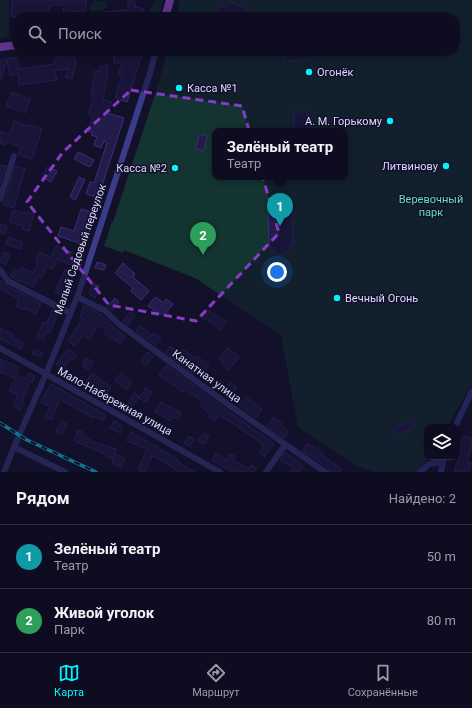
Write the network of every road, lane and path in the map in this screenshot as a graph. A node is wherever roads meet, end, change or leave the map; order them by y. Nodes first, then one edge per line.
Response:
1 (170, 0) edge
2 (166, 12) edge
3 (12, 46) edge
4 (0, 47) edge
5 (155, 56) edge
6 (14, 156) dead end
7 (0, 199) edge
8 (0, 270) edge
9 (77, 297) junction
10 (70, 312) junction
11 (0, 348) edge
12 (46, 374) junction
13 (472, 391) edge
14 (456, 424) edge
15 (284, 445) junction
16 (14, 447) junction
17 (441, 460) edge
18 (444, 460) edge
19 (4, 472) edge
20 (65, 472) edge
21 (220, 472) edge
22 (266, 472) edge
23 (325, 472) edge
24 (420, 472) edge
25 (441, 472) edge

1 - 2 main road
3 - 4 main road
5 - 9 street, Малый Садовый переулок
6 - 7 street
8 - 10 street
9 - 10 street, Малый Садовый переулок
9 - 15 street, Канатная улица
10 - 12 street, Малый Садовый переулок
11 - 12 street, Мало-Набережная улица
12 - 16 street, Малый Садовый переулок
12 - 21 street, Мало-Набережная улица
13 - 14 street
15 - 22 street
15 - 23 street, Канатная улица
16 - 19 street, Малый Садовый переулок
16 - 20 street
17 - 24 street
18 - 25 street

